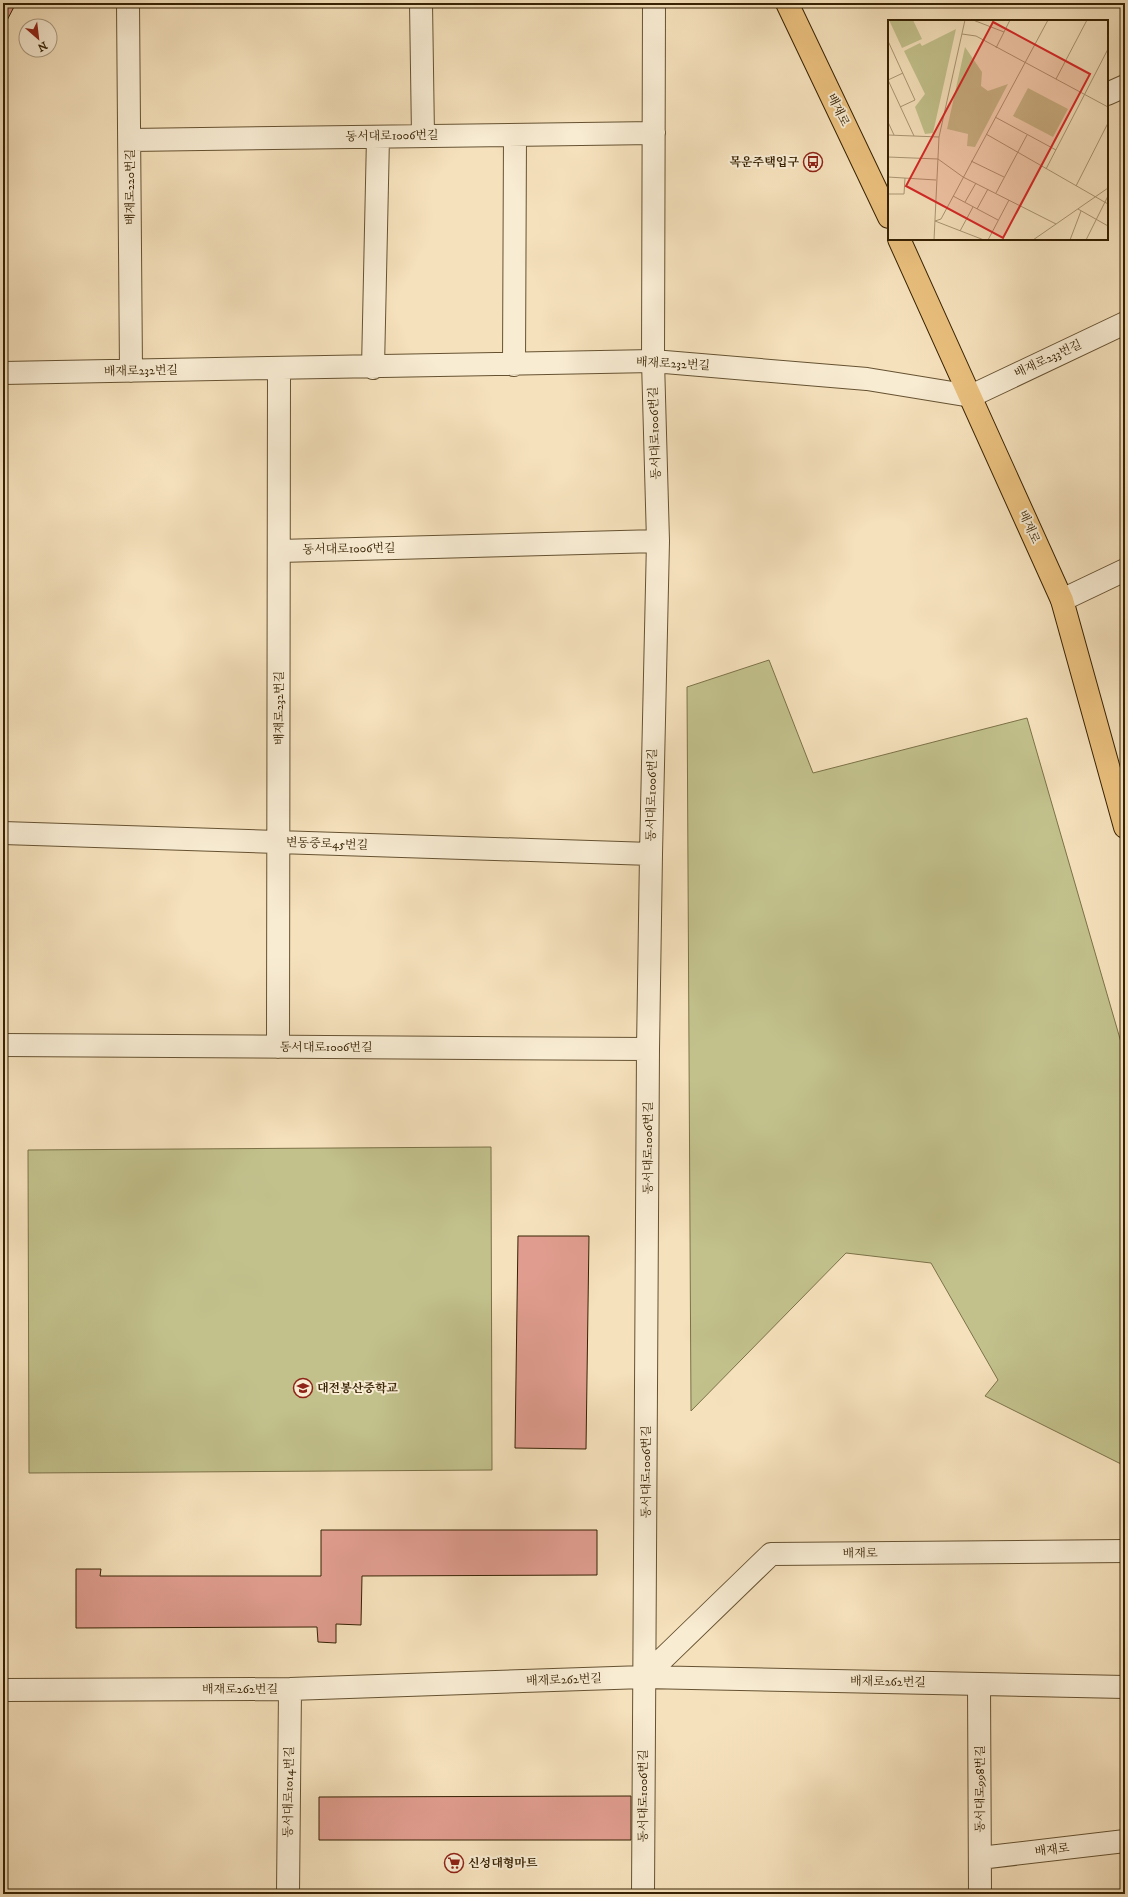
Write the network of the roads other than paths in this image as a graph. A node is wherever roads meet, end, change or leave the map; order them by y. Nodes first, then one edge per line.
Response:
1 (128, 3) edge
2 (422, 3) edge
3 (654, 3) edge
4 (787, 3) edge
5 (1125, 86) edge
6 (1108, 94) edge
7 (654, 133) junction
8 (515, 135) junction
9 (423, 136) junction
10 (378, 137) junction
11 (130, 140) junction
12 (886, 204) edge
13 (899, 240) edge
14 (1125, 323) edge
15 (653, 361) junction
16 (514, 364) junction
17 (373, 368) junction
18 (279, 369) junction
19 (131, 372) junction
20 (3, 373) edge
21 (971, 396) junction
22 (658, 541) junction
23 (279, 551) junction
24 (1125, 570) edge
25 (1062, 600) junction
26 (1125, 828) edge
27 (3, 833) edge
28 (278, 842) junction
29 (651, 854) junction
30 (3, 1045) edge
31 (278, 1047) junction
32 (648, 1049) junction
33 (1125, 1551) edge
34 (644, 1677) junction
35 (979, 1684) junction
36 (1125, 1687) edge
37 (290, 1689) junction
38 (3, 1690) edge
39 (1125, 1841) edge
40 (980, 1858) junction
41 (288, 1894) edge
42 (643, 1894) edge
43 (980, 1894) edge

1 - 11 street, 배재로220번길
2 - 9 street
3 - 7 street, 동서대로1006번길
4 - 12 main road, 배재로
5 - 6 street
7 - 8 street, 동서대로1006번길
7 - 15 street, 동서대로1006번길
8 - 9 street, 동서대로1006번길
8 - 16 street
9 - 10 street, 동서대로1006번길
10 - 11 street, 동서대로1006번길
10 - 17 street
11 - 19 street, 배재로220번길
13 - 21 main road, 배재로
14 - 21 street, 배재로233번길
15 - 16 street, 배재로232번길
15 - 21 street, 배재로232번길
15 - 22 street, 동서대로1006번길
16 - 17 street, 배재로232번길
17 - 18 street, 배재로232번길
18 - 19 street, 배재로232번길
18 - 23 street, 배재로232번길
19 - 20 street, 배재로232번길
21 - 25 main road, 배재로
22 - 23 street, 동서대로1006번길
22 - 29 street, 동서대로1006번길
23 - 28 street, 배재로232번길
24 - 25 street
25 - 26 main road, 배재로
27 - 28 street, 변동중로45번길
28 - 29 street, 변동중로45번길
28 - 31 street, 배재로232번길
29 - 32 street, 동서대로1006번길
30 - 31 street, 동서대로1006번길
31 - 32 street, 동서대로1006번길
32 - 34 street, 동서대로1006번길
33 - 34 street, 배재로
34 - 35 street, 배재로262번길
34 - 37 street, 배재로262번길
34 - 42 street, 동서대로1006번길
35 - 36 street, 배재로262번길
35 - 40 street, 동서대로998번길
37 - 38 street, 배재로262번길
37 - 41 street, 동서대로1014번길
39 - 40 street, 배재로
40 - 43 street, 동서대로998번길

